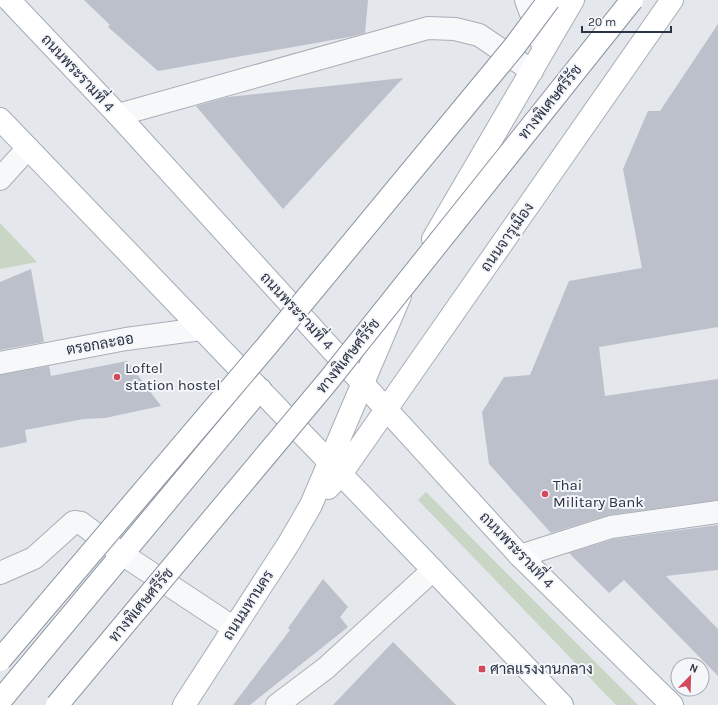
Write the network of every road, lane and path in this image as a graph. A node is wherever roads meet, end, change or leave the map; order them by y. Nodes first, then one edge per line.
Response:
1 (10, 0) edge
2 (526, 0) edge
3 (549, 0) edge
4 (574, 0) edge
5 (632, 0) edge
6 (672, 0) edge
7 (544, 49) junction
8 (532, 71) junction
9 (118, 115) junction
10 (0, 119) edge
11 (28, 148) junction
12 (0, 179) edge
13 (201, 329) junction
14 (0, 363) edge
15 (363, 383) junction
16 (260, 389) junction
17 (387, 409) junction
18 (336, 468) junction
19 (718, 512) edge
20 (122, 554) junction
21 (520, 556) junction
22 (433, 570) junction
23 (0, 573) edge
24 (234, 628) junction
25 (0, 660) edge
26 (0, 701) edge
27 (57, 705) edge
28 (184, 705) edge
29 (277, 705) edge
30 (562, 705) edge
31 (672, 705) edge

1 - 9 main road, ถนนพระรามที่ 4
2 - 7 street
3 - 25 main road, bridge
4 - 7 main road
5 - 27 main road, ทางพิเศษศรีรัช, bridge
6 - 17 main road, ถนนจารุเมือง
7 - 8 main road
8 - 9 street
8 - 15 main road
9 - 15 main road, ถนนพระรามที่ 4
10 - 11 main road
11 - 12 street
11 - 13 main road
13 - 14 street, ตรอกละออ
13 - 16 main road
15 - 17 main road, ถนนพระรามที่ 4
15 - 18 main road
16 - 18 main road
16 - 20 main road
17 - 18 main road, ถนนจารุเมือง
17 - 21 main road, ถนนพระรามที่ 4
18 - 22 main road
18 - 24 main road, ถนนมหานคร
19 - 21 street
20 - 23 street
20 - 24 street
20 - 26 main road
21 - 31 main road, ถนนพระรามที่ 4
22 - 29 street
22 - 30 main road
24 - 28 main road, ถนนมหานคร

